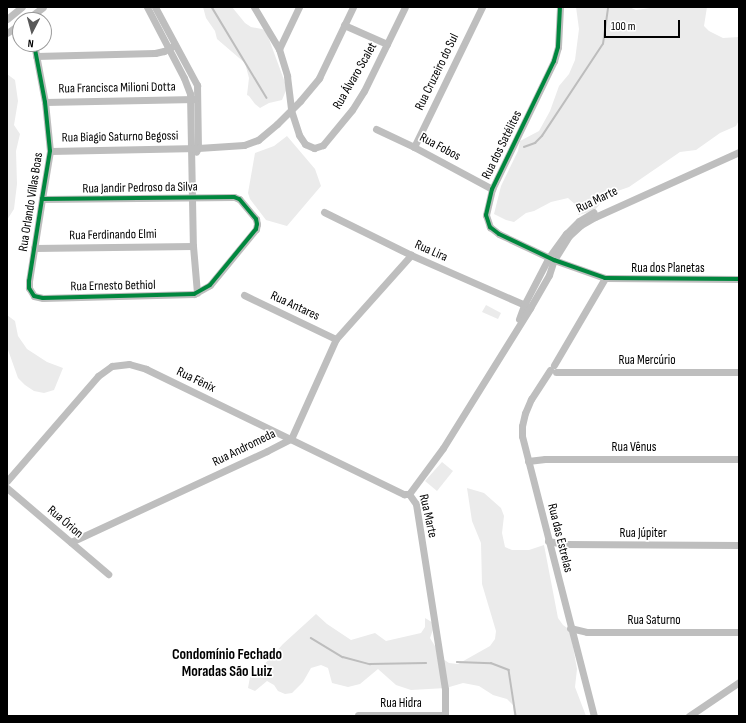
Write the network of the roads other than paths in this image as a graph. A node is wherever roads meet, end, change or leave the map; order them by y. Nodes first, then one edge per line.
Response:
1 (22, 7) edge
2 (147, 7) edge
3 (155, 7) edge
4 (254, 7) edge
5 (300, 7) edge
6 (353, 7) edge
7 (406, 7) edge
8 (482, 7) edge
9 (560, 7) edge
10 (7, 19) edge
11 (344, 25) junction
12 (387, 44) junction
13 (172, 47) junction
14 (278, 49) junction
15 (35, 52) edge
16 (36, 56) junction
17 (190, 99) junction
18 (198, 99) junction
19 (45, 102) junction
20 (291, 110) junction
21 (376, 129) dead end
22 (414, 147) junction
23 (194, 148) junction
24 (739, 148) edge
25 (50, 151) junction
26 (739, 152) edge
27 (492, 189) junction
28 (193, 197) junction
29 (42, 199) junction
30 (324, 212) dead end
31 (193, 246) junction
32 (34, 248) junction
33 (411, 255) junction
34 (552, 259) junction
35 (596, 276) junction
36 (605, 278) junction
37 (739, 279) edge
38 (599, 291) junction
39 (31, 293) joint
40 (197, 293) junction
41 (244, 295) dead end
42 (527, 306) junction
43 (336, 339) junction
44 (553, 369) junction
45 (739, 372) edge
46 (290, 439) junction
47 (739, 459) edge
48 (528, 461) junction
49 (7, 481) edge
50 (7, 488) edge
51 (409, 494) junction
52 (548, 540) junction
53 (71, 542) junction
54 (739, 545) edge
55 (108, 574) dead end
56 (570, 628) junction
57 (739, 632) edge
58 (739, 682) edge
59 (358, 715) dead end
60 (445, 715) edge
61 (594, 716) edge
62 (689, 716) edge

1 - 10 street
2 - 13 street
3 - 13 street
4 - 14 street, Rua Álvaro Scalet
5 - 14 street
6 - 11 street, Rua Biagio Saturno Begossi
7 - 12 street, Rua Álvaro Scalet
8 - 22 street, Rua Cruzeiro do Sul
9 - 27 street, Rua dos Satélites
11 - 12 street
11 - 20 street, Rua Biagio Saturno Begossi
12 - 20 street, Rua Álvaro Scalet
13 - 16 street
13 - 17 street
13 - 18 street
14 - 20 street, Rua Álvaro Scalet
15 - 16 street, Rua Orlando Villas Boas
16 - 19 street, Rua Orlando Villas Boas
17 - 18 street, Rua Francisca Milioni Dotta
17 - 19 street, Rua Francisca Milioni Dotta
17 - 23 street
18 - 23 street
19 - 25 street, Rua Orlando Villas Boas
20 - 23 street, Rua Biagio Saturno Begossi
21 - 22 street, Rua Fobos
22 - 27 street, Rua Fobos
23 - 25 street, Rua Biagio Saturno Begossi
23 - 28 street
24 - 34 street, Rua Marte
25 - 29 street, Rua Orlando Villas Boas
26 - 34 street, Rua Marte
27 - 34 street, Rua dos Satélites
28 - 29 street, Rua Jandir Pedroso da Silva
28 - 31 street
28 - 40 street, Rua Jandir Pedroso da Silva
29 - 32 street, Rua Orlando Villas Boas
30 - 33 street, Rua Lira
31 - 32 street, Rua Ferdinando Elmi
31 - 40 street
32 - 39 street, Rua Orlando Villas Boas
33 - 42 street, Rua Lira
33 - 43 street, Rua Andromeda
34 - 35 street, Rua dos Satélites
34 - 42 street, Rua Marte
35 - 36 street, Rua dos Planetas
35 - 38 street
36 - 37 street, Rua dos Planetas
36 - 38 street, Rua das Estrelas
38 - 44 street, Rua das Estrelas
39 - 40 street, Rua Ernesto Bethiol
41 - 43 street, Rua Antares
42 - 51 street, Rua Marte
43 - 46 street, Rua Andromeda
44 - 45 street, Rua Mercúrio
44 - 48 street, Rua das Estrelas
46 - 49 street, Rua Fênix
46 - 51 street, Rua Fênix
46 - 53 street, Rua Andromeda
47 - 48 street, Rua Vênus
48 - 52 street, Rua das Estrelas
50 - 53 street, Rua Órion
51 - 60 street, Rua Marte
52 - 54 street, Rua Júpiter
52 - 56 street, Rua das Estrelas
53 - 55 street, Rua Órion
56 - 57 street, Rua Saturno
56 - 61 street, Rua das Estrelas
58 - 62 street
59 - 60 street, Rua Hidra

